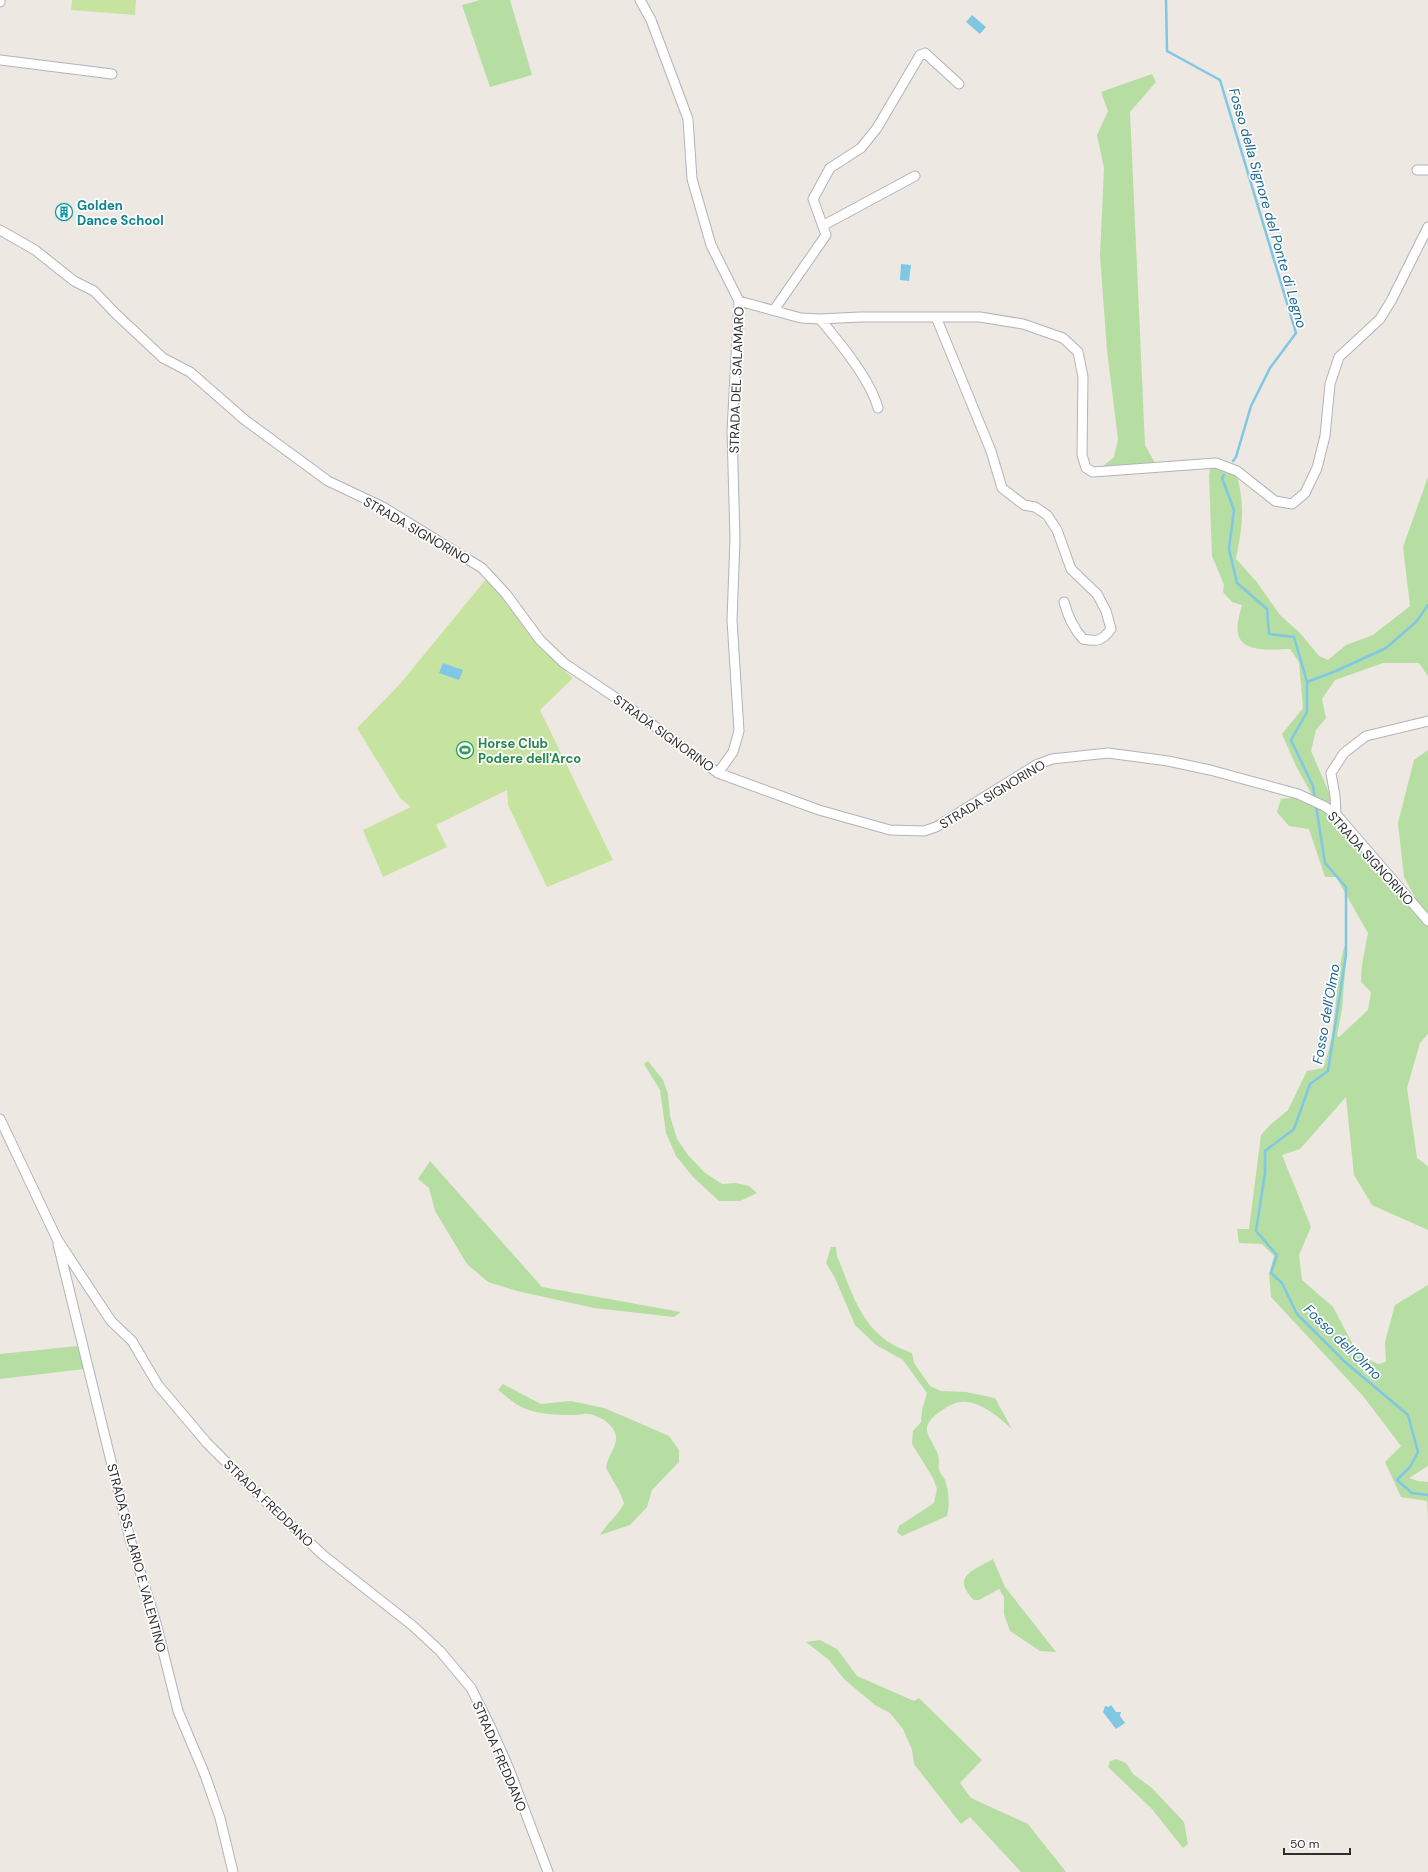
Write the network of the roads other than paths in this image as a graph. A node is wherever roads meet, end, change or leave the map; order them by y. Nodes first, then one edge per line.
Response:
1 (640, 0) edge
2 (0, 60) edge
3 (112, 74) dead end
4 (959, 84) dead end
5 (1417, 170) dead end
6 (1428, 170) edge
7 (915, 176) dead end
8 (824, 225) junction
9 (1428, 227) edge
10 (0, 230) edge
11 (739, 300) junction
12 (774, 310) junction
13 (936, 317) junction
14 (820, 319) junction
15 (878, 408) dead end
16 (1064, 602) dead end
17 (1428, 721) edge
18 (718, 773) junction
19 (1336, 814) junction
20 (1428, 921) edge
21 (0, 1119) edge
22 (57, 1239) junction
23 (233, 1872) edge
24 (548, 1872) edge

1 - 11 street, STRADA DEL SALAMARO
2 - 3 street
4 - 8 street
5 - 6 street
7 - 8 street
8 - 12 street
9 - 13 street
10 - 18 street, STRADA SIGNORINO
11 - 12 street
11 - 18 street, STRADA DEL SALAMARO
12 - 14 street
13 - 14 street
13 - 16 street
14 - 15 street
17 - 19 street
18 - 19 street, STRADA SIGNORINO
19 - 20 street, STRADA SIGNORINO
21 - 22 street, STRADA FREDDANO
22 - 23 street, STRADA SS. ILARIO E VALENTINO
22 - 24 street, STRADA FREDDANO

